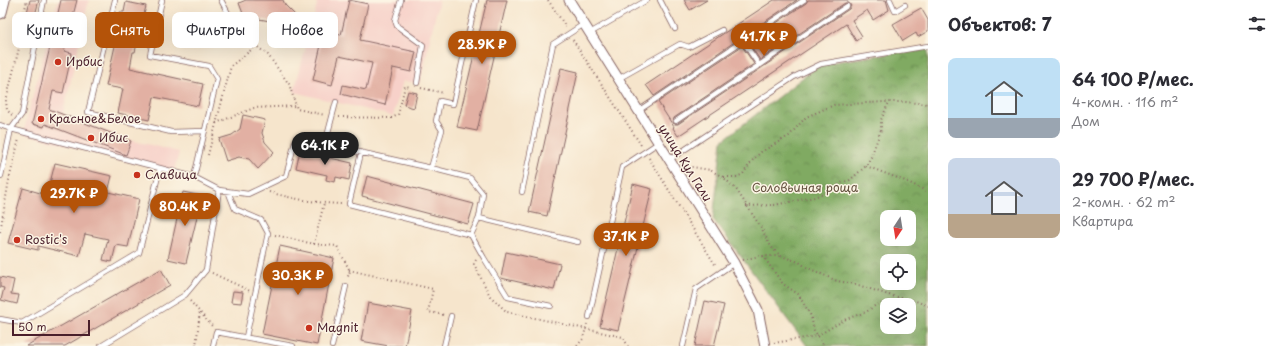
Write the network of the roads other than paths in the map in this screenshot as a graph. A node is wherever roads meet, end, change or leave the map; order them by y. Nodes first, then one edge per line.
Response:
1 (3, 0) edge
2 (44, 0) edge
3 (115, 0) edge
4 (162, 0) edge
5 (221, 0) edge
6 (401, 0) edge
7 (476, 0) edge
8 (569, 0) edge
9 (647, 0) edge
10 (660, 0) edge
11 (804, 0) edge
12 (890, 0) edge
13 (905, 5) dead end
14 (847, 6) dead end
15 (0, 12) edge
16 (227, 12) edge
17 (584, 24) junction
18 (675, 29) dead end
19 (722, 30) dead end
20 (590, 34) junction
21 (743, 41) junction
22 (928, 46) edge
23 (759, 65) junction
24 (618, 79) junction
25 (418, 85) road end
26 (336, 102) dead end
27 (638, 111) junction
28 (676, 121) dead end
29 (0, 125) edge
30 (11, 129) junction
31 (205, 131) junction
32 (658, 143) junction
33 (325, 144) junction
34 (361, 152) junction
35 (669, 160) junction
36 (160, 168) junction
37 (431, 168) junction
38 (1, 176) edge
39 (194, 177) junction
40 (219, 190) junction
41 (228, 191) junction
42 (522, 192) dead end
43 (478, 218) junction
44 (472, 235) junction
45 (578, 242) dead end
46 (734, 263) junction
47 (346, 286) road end
48 (551, 306) dead end
49 (451, 316) road end
50 (590, 317) road end
51 (0, 319) edge
52 (246, 337) junction
53 (101, 346) edge
54 (213, 346) edge
55 (293, 346) edge
56 (332, 346) edge
57 (444, 346) edge
58 (683, 346) edge
59 (765, 346) edge

1 - 15 main road
2 - 30 lane
3 - 31 lane
4 - 31 lane
5 - 16 lane
6 - 25 lane
7 - 37 lane
8 - 17 street, улица Кул Гали
9 - 20 lane
10 - 18 lane
11 - 21 lane
12 - 13 lane
14 - 23 lane
17 - 20 street, улица Кул Гали
17 - 42 lane
19 - 24 lane
20 - 24 street, улица Кул Гали
21 - 23 lane
21 - 27 lane
22 - 35 lane
23 - 28 lane
24 - 27 street, улица Кул Гали
26 - 33 lane
27 - 32 street, улица Кул Гали
29 - 30 lane
30 - 36 lane
30 - 38 lane
31 - 39 lane
32 - 35 street, улица Кул Гали
32 - 50 lane
33 - 34 lane
33 - 41 lane
34 - 37 lane
34 - 44 lane
35 - 46 street, улица Кул Гали
36 - 39 lane
36 - 51 lane
37 - 43 lane
39 - 40 lane
40 - 41 lane
40 - 53 lane
41 - 52 lane
43 - 44 lane
43 - 45 lane
44 - 48 lane
46 - 58 lane
46 - 59 street, улица Кул Гали
47 - 56 lane
49 - 57 lane
52 - 54 lane
52 - 55 lane

